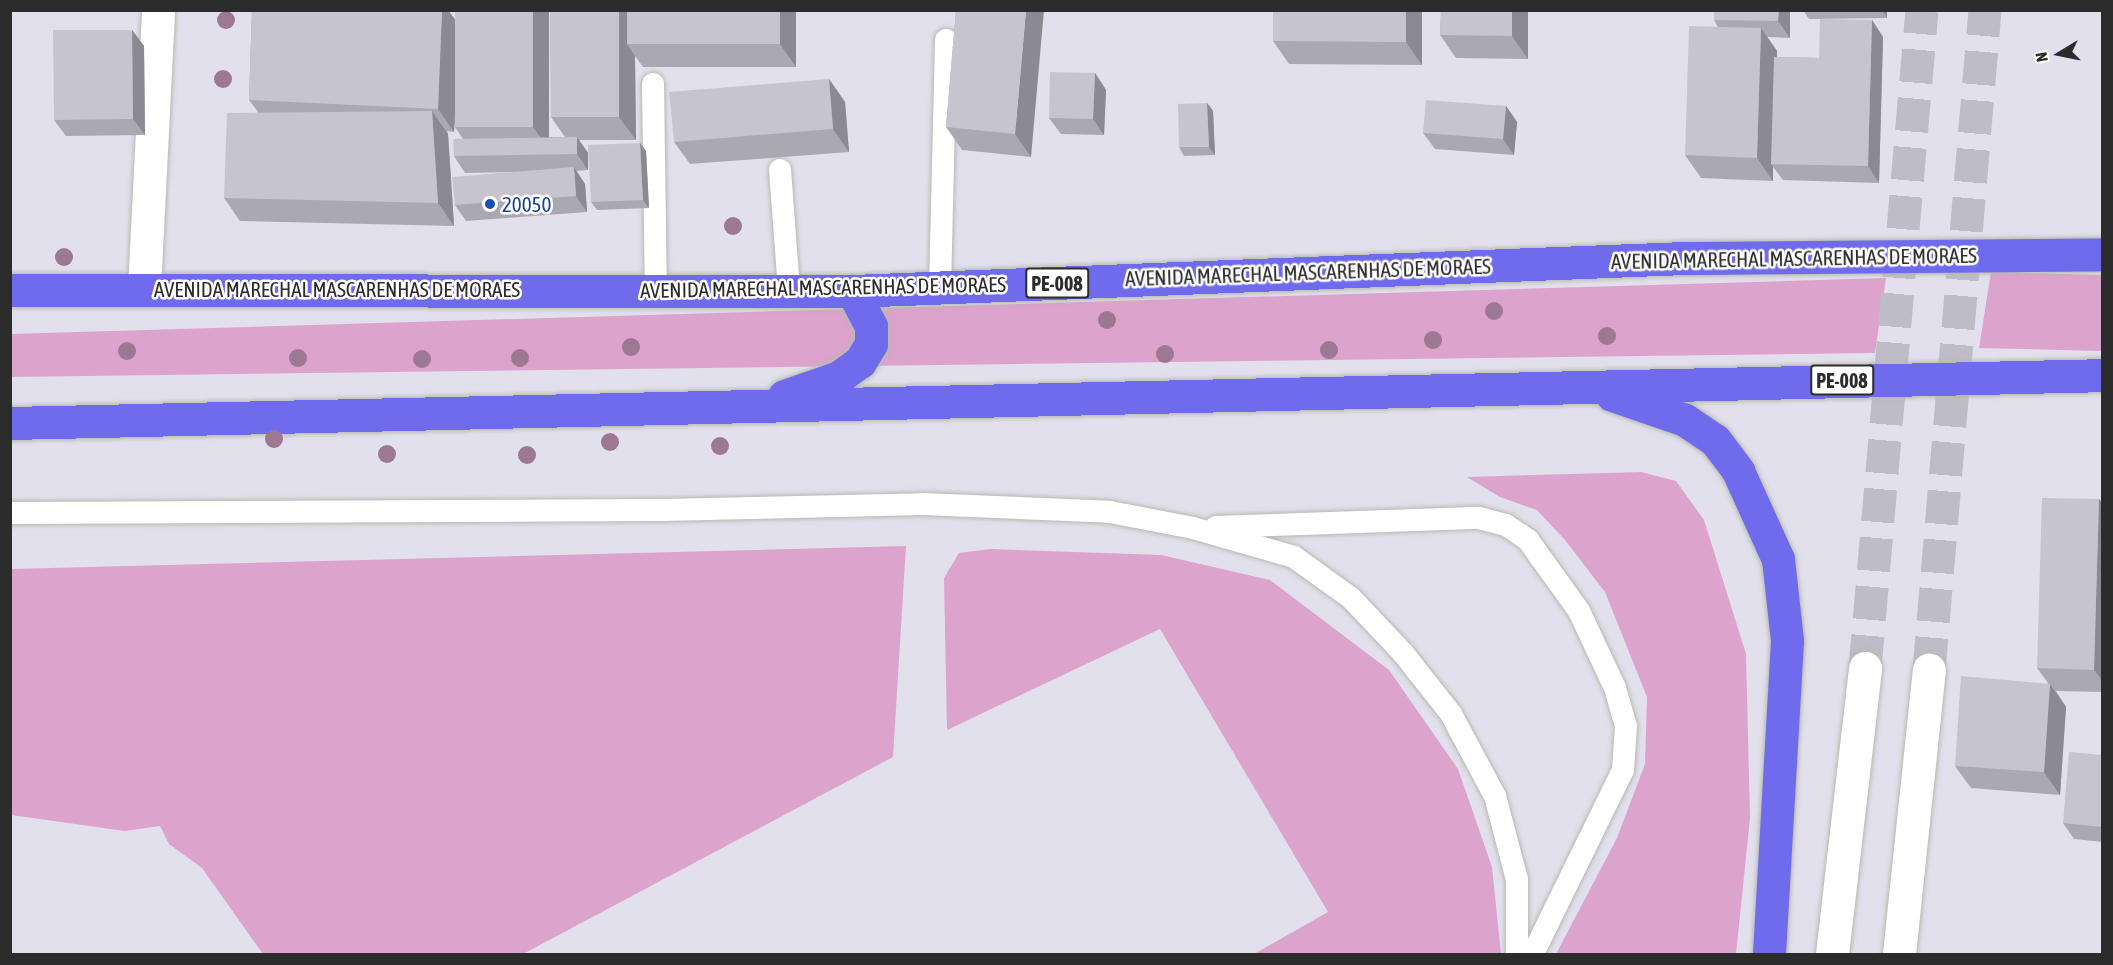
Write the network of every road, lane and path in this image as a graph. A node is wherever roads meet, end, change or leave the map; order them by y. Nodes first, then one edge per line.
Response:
1 (158, 10) edge
2 (946, 40) dead end
3 (653, 84) dead end
4 (780, 170) dead end
5 (2103, 254) edge
6 (940, 287) junction
7 (144, 289) junction
8 (10, 290) edge
9 (656, 290) junction
10 (789, 291) junction
11 (852, 291) junction
12 (2103, 375) edge
13 (1582, 386) junction
14 (745, 406) junction
15 (10, 423) edge
16 (10, 513) edge
17 (1193, 528) junction
18 (1864, 668) tunnel mouth
19 (1929, 670) tunnel mouth
20 (1517, 954) edge
21 (1533, 954) edge
22 (1770, 954) edge
23 (1832, 954) edge
24 (1899, 954) edge

1 - 7 main road
2 - 6 lane
3 - 9 lane
4 - 10 lane
5 - 6 highway, AVENIDA MARECHAL MASCARENHAS DE MORAES / PE-008
6 - 11 highway, AVENIDA MARECHAL MASCARENHAS DE MORAES / PE-008
7 - 8 highway, AVENIDA MARECHAL MASCARENHAS DE MORAES / PE-008
7 - 9 highway, AVENIDA MARECHAL MASCARENHAS DE MORAES / PE-008
9 - 10 highway, AVENIDA MARECHAL MASCARENHAS DE MORAES / PE-008
10 - 11 highway, AVENIDA MARECHAL MASCARENHAS DE MORAES / PE-008
11 - 14 highway
12 - 13 highway, PE-008
13 - 14 highway, PE-008
13 - 22 highway
14 - 15 highway, PE-008
16 - 17 lane
17 - 20 lane
17 - 21 lane
18 - 23 main road
19 - 24 main road

